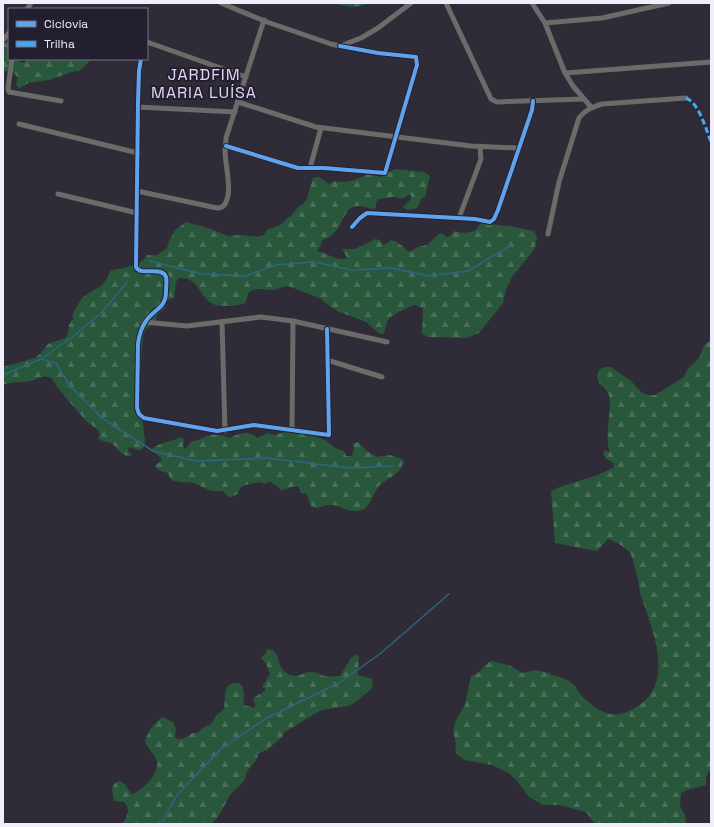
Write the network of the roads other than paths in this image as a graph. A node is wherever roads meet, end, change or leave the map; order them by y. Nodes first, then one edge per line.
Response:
1 (221, 3) edge
2 (411, 3) edge
3 (446, 3) edge
4 (532, 3) edge
5 (669, 3) edge
6 (264, 20) junction
7 (545, 24) junction
8 (8, 35) edge
9 (3, 40) edge
10 (148, 42) edge
11 (340, 46) junction
12 (12, 60) edge
13 (141, 60) edge
14 (711, 62) edge
15 (565, 74) junction
16 (246, 77) junction
17 (686, 98) dead end
18 (584, 99) junction
19 (533, 100) junction
20 (61, 101) dead end
21 (238, 102) junction
22 (138, 107) junction
23 (592, 107) junction
24 (235, 112) junction
25 (19, 124) dead end
26 (321, 128) junction
27 (395, 138) junction
28 (226, 146) junction
29 (480, 147) junction
30 (518, 148) junction
31 (138, 153) junction
32 (310, 168) junction
33 (137, 191) junction
34 (58, 194) dead end
35 (137, 214) junction
36 (459, 218) junction
37 (352, 227) dead end
38 (548, 234) dead end
39 (293, 321) junction
40 (144, 322) junction
41 (222, 322) junction
42 (327, 329) junction
43 (387, 342) dead end
44 (327, 360) junction
45 (382, 377) dead end
46 (292, 430) junction
47 (225, 431) junction

1 - 6 street
2 - 11 street
3 - 19 street
4 - 7 street
5 - 7 street
6 - 11 street
6 - 16 street
7 - 15 street
8 - 9 street
10 - 16 street
11 - 27 street
12 - 20 street
13 - 22 street
14 - 15 street
15 - 18 street
16 - 21 street
17 - 23 street
18 - 19 street
18 - 23 street
19 - 30 street
21 - 24 street
21 - 26 street
22 - 24 street
22 - 31 street
23 - 38 street
24 - 28 street
25 - 31 street
26 - 27 street
26 - 32 street
27 - 29 street
27 - 32 street
28 - 32 street
28 - 33 street
29 - 30 street
29 - 36 street
30 - 36 street
31 - 33 street
33 - 35 street
34 - 35 street
35 - 40 street
36 - 37 street
39 - 41 street
39 - 42 street
39 - 46 street
40 - 41 street
40 - 47 street
41 - 47 street
42 - 43 street
42 - 44 street
44 - 45 street
44 - 46 street
46 - 47 street

